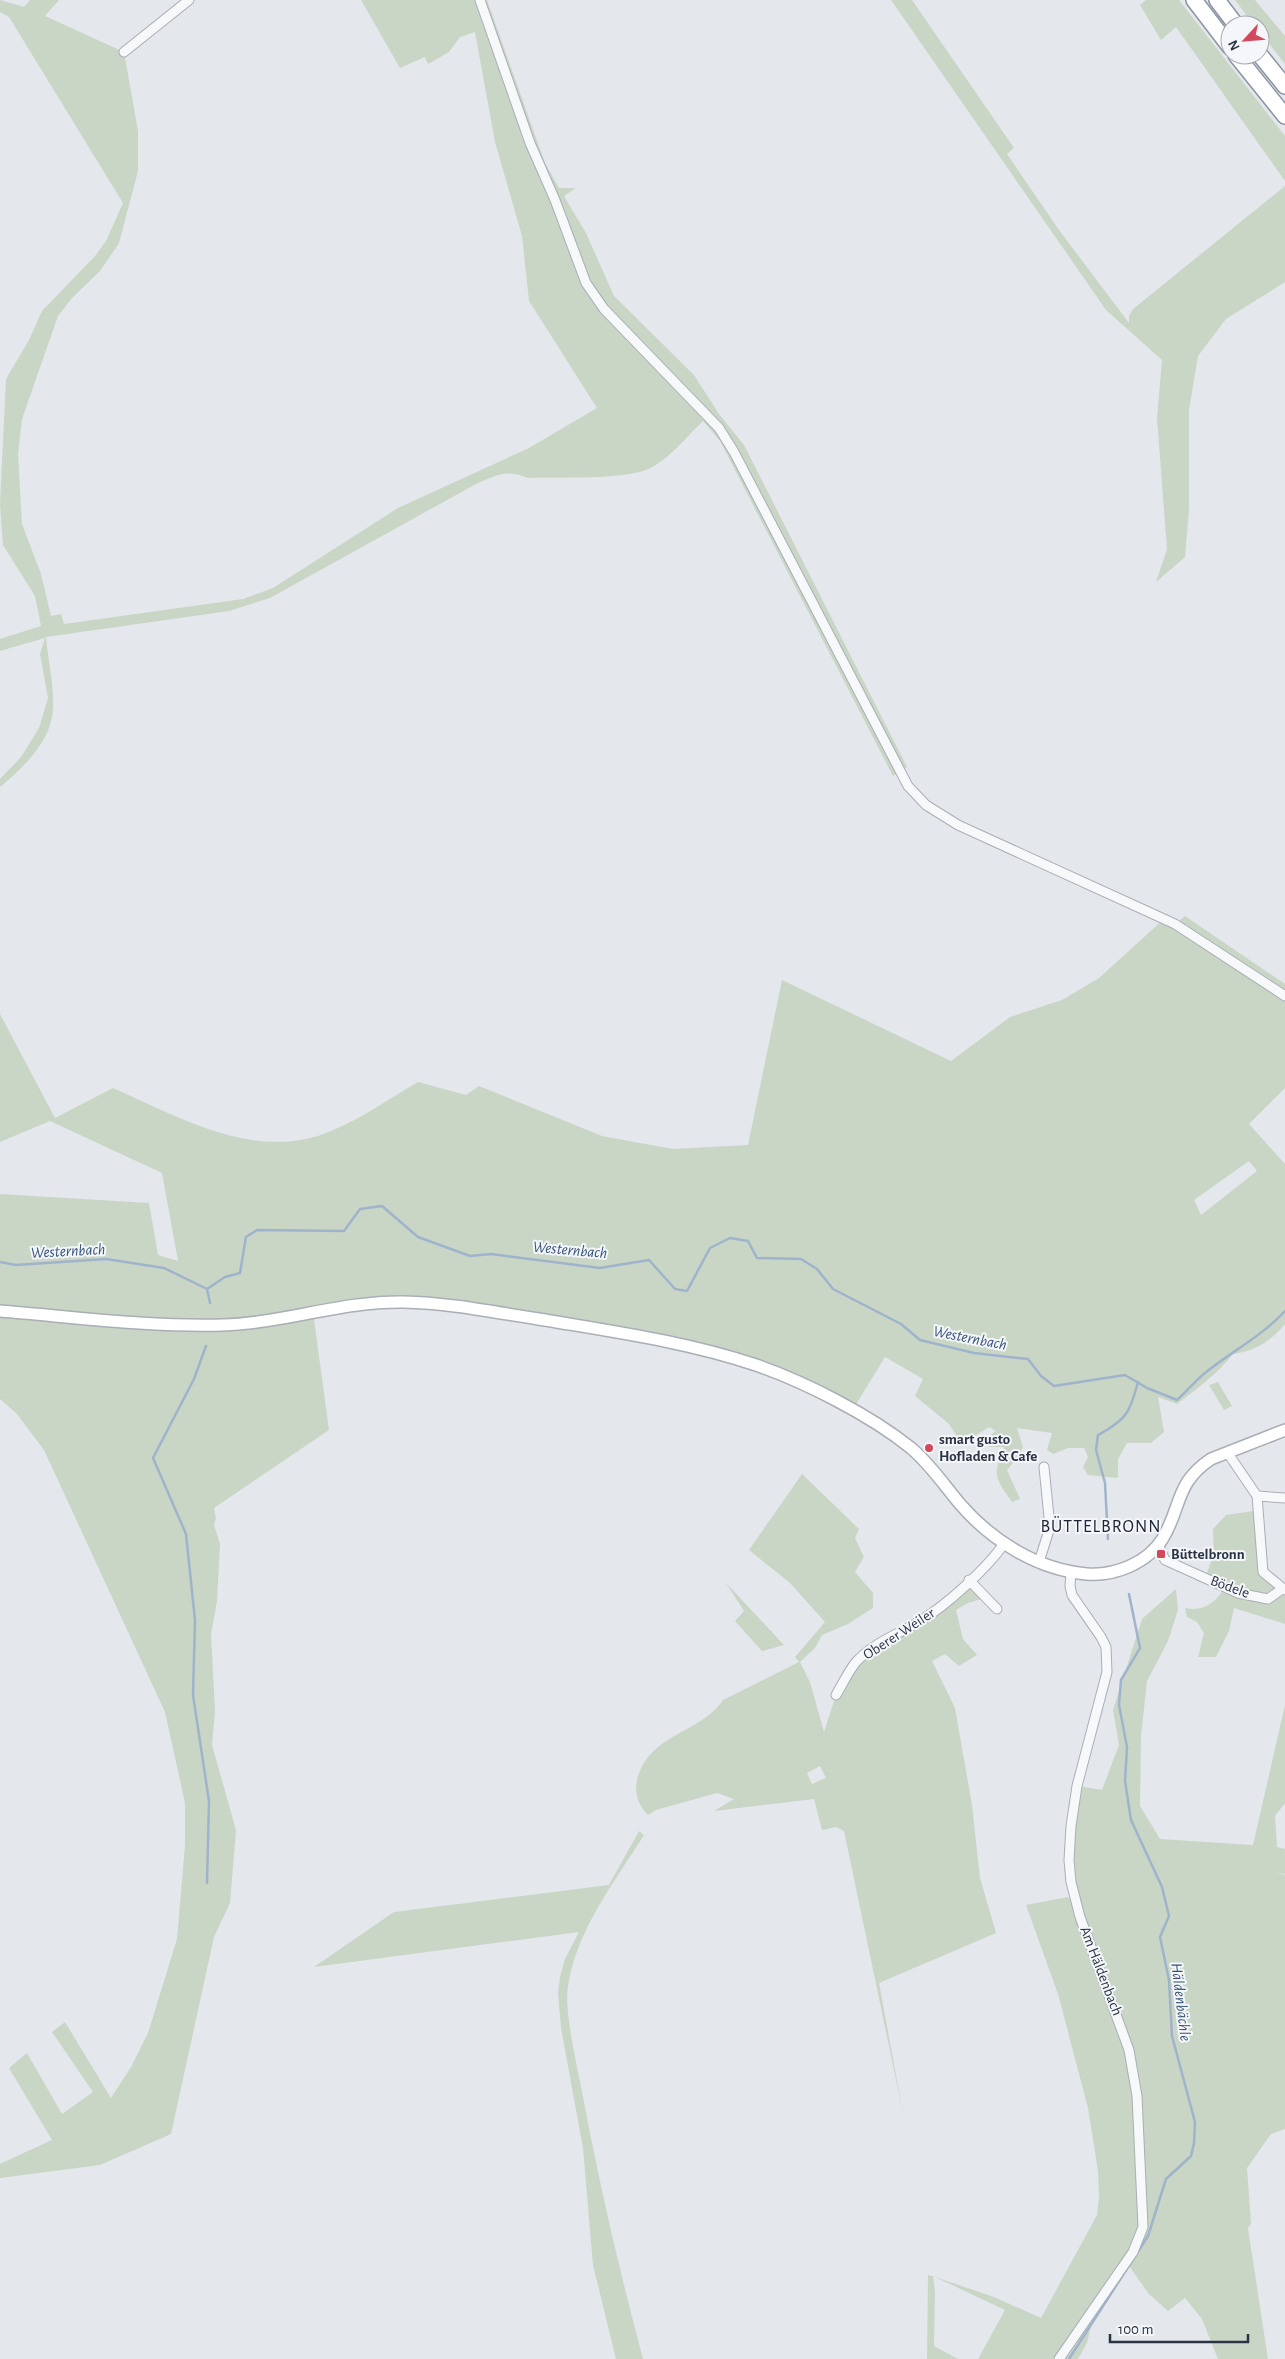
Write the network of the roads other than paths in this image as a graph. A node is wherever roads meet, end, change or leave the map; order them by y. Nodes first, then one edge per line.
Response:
1 (189, 0) edge
2 (480, 0) edge
3 (1194, 0) edge
4 (1217, 0) edge
5 (1228, 15) edge
6 (1220, 34) edge
7 (124, 52) dead end
8 (1244, 65) edge
9 (1268, 65) edge
10 (1285, 86) edge
11 (1285, 116) edge
12 (1285, 996) edge
13 (0, 1311) edge
14 (1285, 1430) edge
15 (1228, 1452) junction
16 (1044, 1467) dead end
17 (1257, 1496) junction
18 (1285, 1498) edge
19 (1004, 1544) junction
20 (1158, 1546) junction
21 (1039, 1562) junction
22 (1071, 1572) junction
23 (970, 1580) junction
24 (1284, 1590) edge
25 (997, 1609) dead end
26 (836, 1695) dead end
27 (1059, 2359) edge

1 - 7 street
2 - 12 street
3 - 6 highway
4 - 5 highway
8 - 11 highway
9 - 10 highway
13 - 19 street
14 - 15 street
15 - 17 street
15 - 20 street
16 - 21 street
17 - 18 street
17 - 24 street
19 - 21 street
19 - 23 street, Oberer Weiler
20 - 22 street
20 - 24 street, Bödele
21 - 22 street
22 - 27 street, Am Häldenbach
23 - 25 street
23 - 26 street, Oberer Weiler

